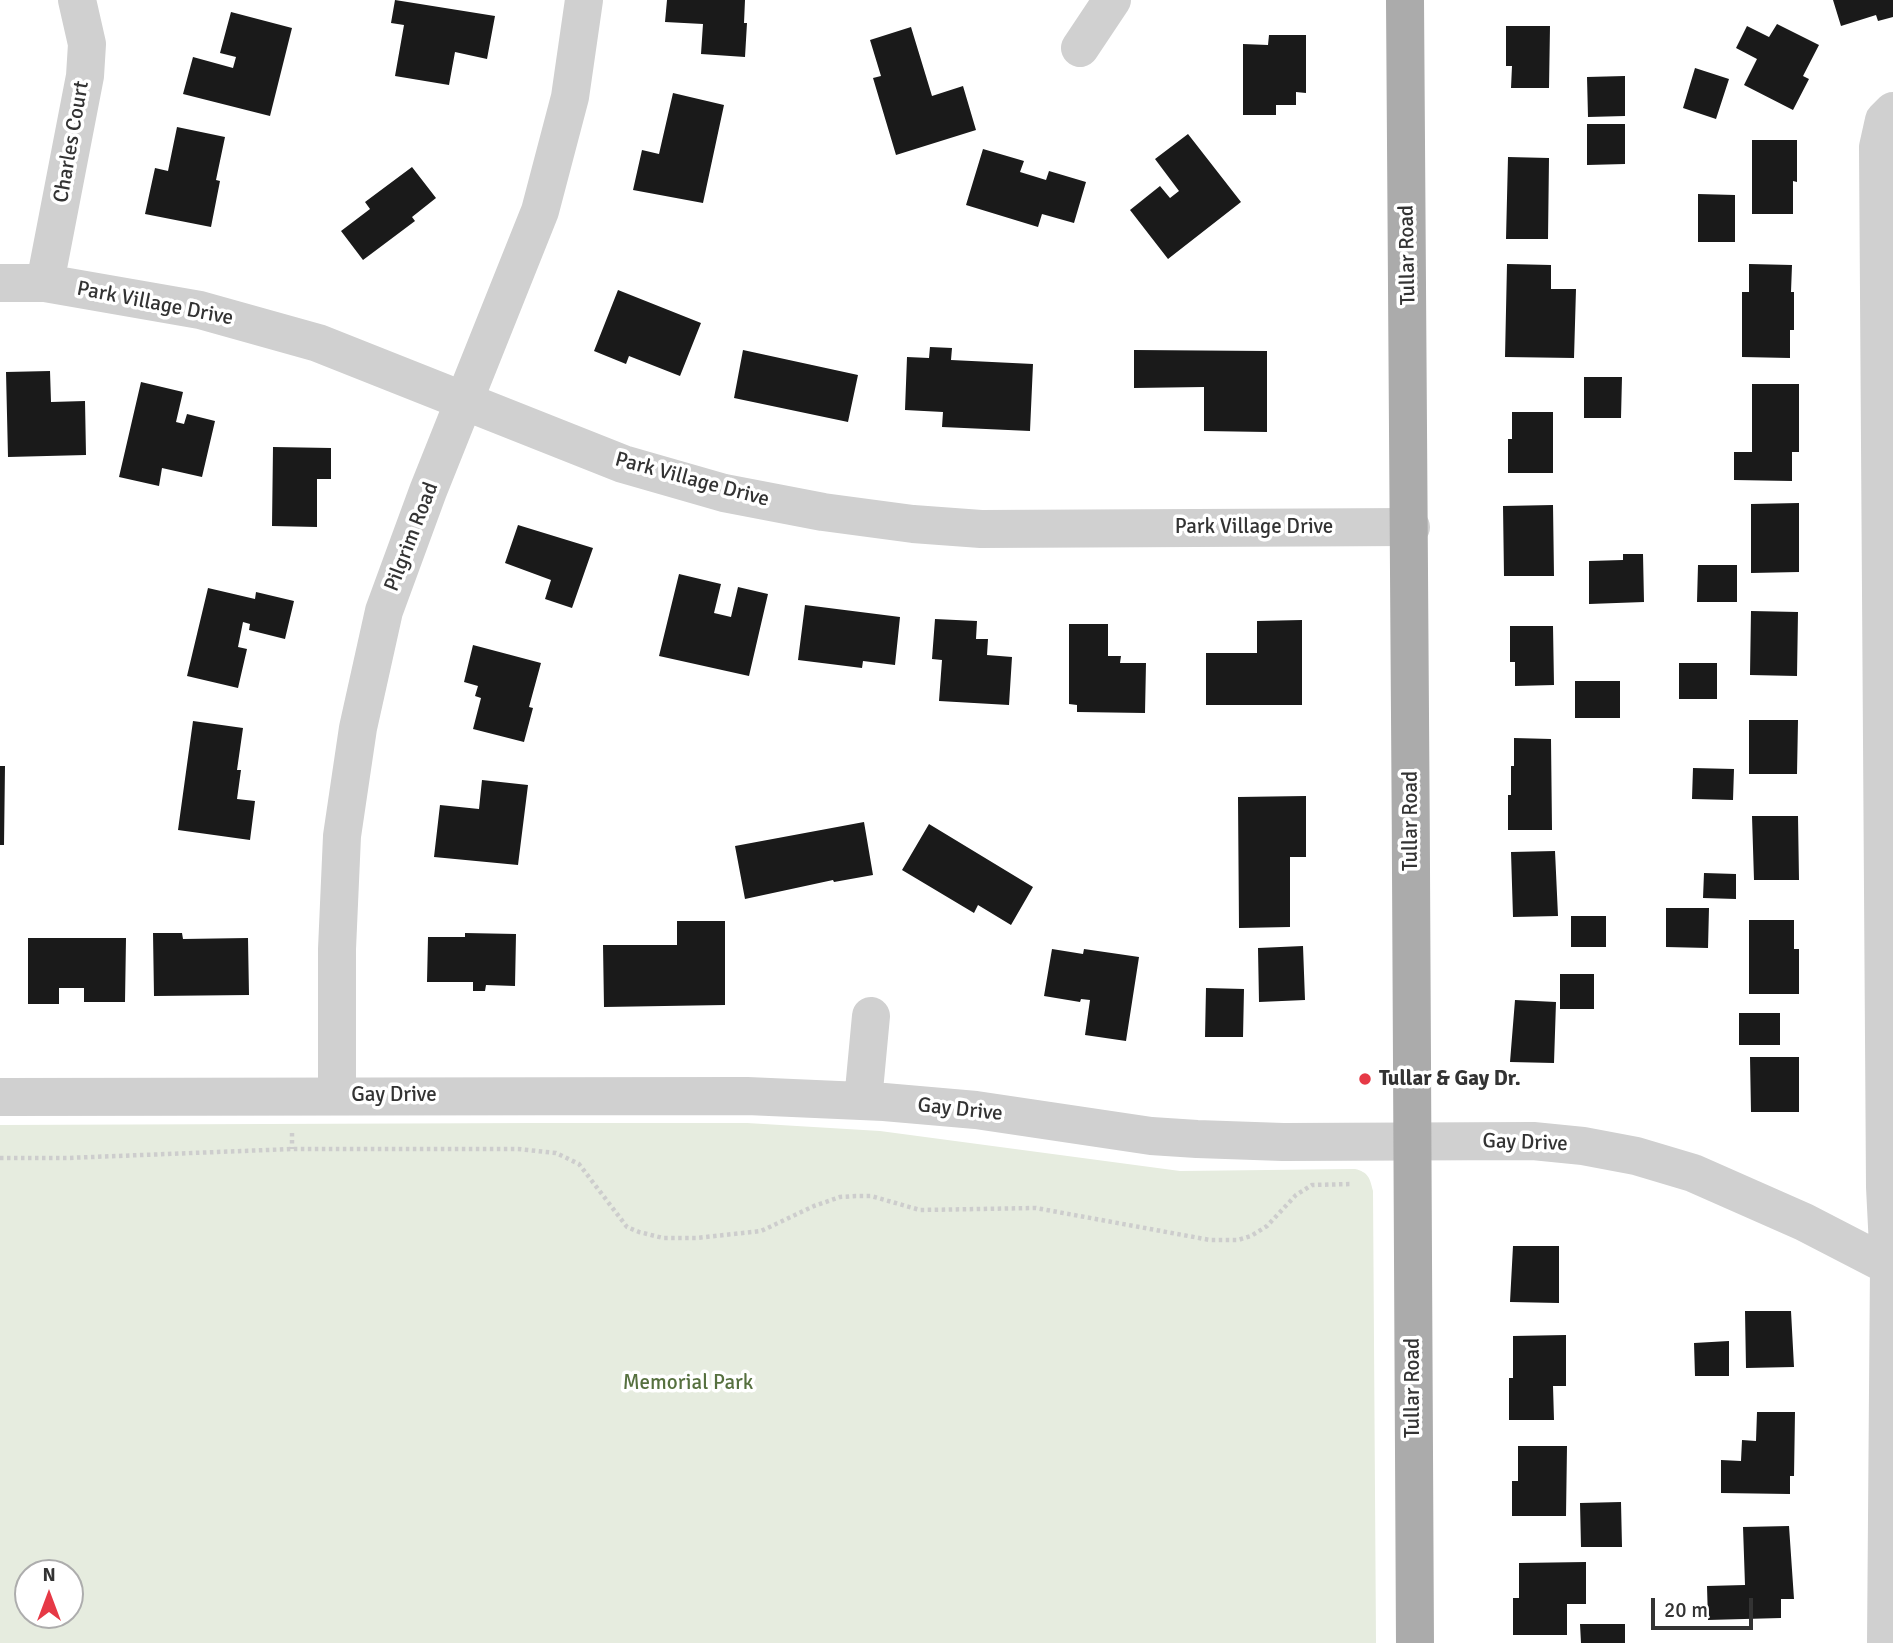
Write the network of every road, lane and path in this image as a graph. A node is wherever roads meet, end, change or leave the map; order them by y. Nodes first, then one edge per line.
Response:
1 (77, 0) edge
2 (584, 0) edge
3 (1112, 0) edge
4 (1405, 0) edge
5 (1080, 48) dead end
6 (1893, 110) edge
7 (0, 283) edge
8 (45, 283) junction
9 (466, 401) junction
10 (1411, 527) junction
11 (871, 1016) dead end
12 (337, 1095) junction
13 (0, 1097) edge
14 (863, 1101) junction
15 (1411, 1142) junction
16 (0, 1158) edge
17 (1352, 1184) dead end
18 (1891, 1267) edge
19 (1415, 1643) edge
20 (1886, 1643) edge

1 - 8 street, Charles Court
2 - 9 street, Pilgrim Road
3 - 5 street
4 - 10 main road, Tullar Road
6 - 18 street
7 - 8 street, Park Village Drive
8 - 9 street, Park Village Drive
9 - 10 street, Park Village Drive
9 - 12 street, Pilgrim Road
10 - 15 main road, Tullar Road
11 - 14 street
12 - 13 street, Gay Drive
12 - 14 street, Gay Drive
14 - 15 street, Gay Drive
15 - 18 street, Gay Drive
15 - 19 main road, Tullar Road
16 - 17 path
18 - 20 street

